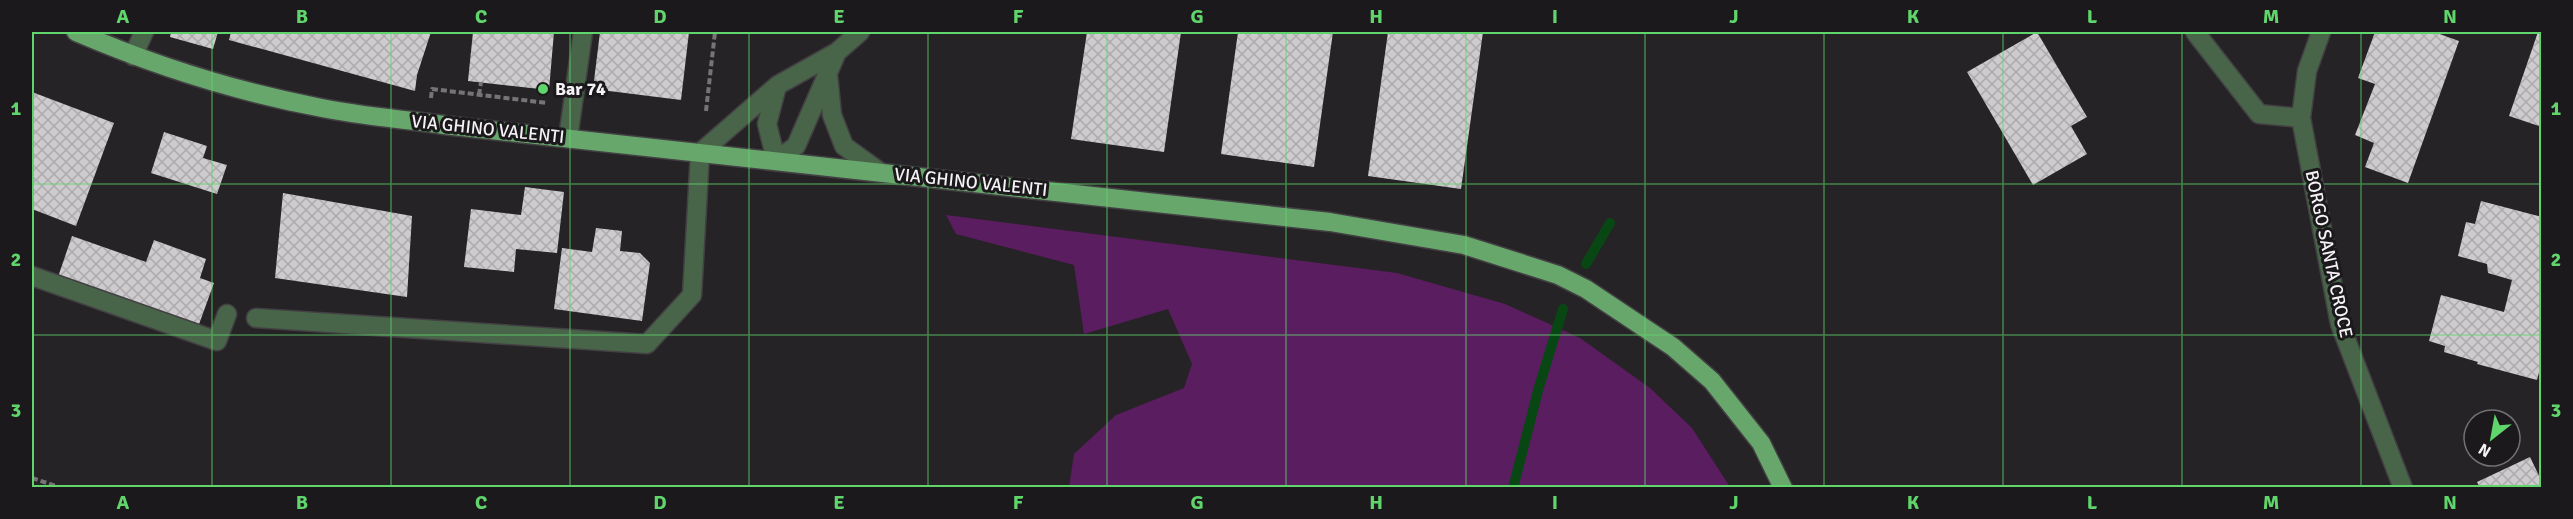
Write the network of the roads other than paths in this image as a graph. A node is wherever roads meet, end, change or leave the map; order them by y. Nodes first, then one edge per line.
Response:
1 (76, 32) edge
2 (144, 32) edge
3 (582, 32) edge
4 (860, 32) edge
5 (2195, 32) edge
6 (2321, 32) edge
7 (837, 52) junction
8 (133, 56) junction
9 (828, 75) junction
10 (778, 85) junction
11 (2301, 118) junction
12 (568, 138) junction
13 (700, 153) junction
14 (776, 160) junction
15 (880, 172) junction
16 (32, 276) edge
17 (227, 314) dead end
18 (256, 318) dead end
19 (1783, 488) edge
20 (2403, 488) edge

1 - 8 main road, VIA GHINO VALENTI
2 - 8 street
3 - 12 street
4 - 7 street
5 - 11 street
6 - 11 street, BORGO SANTA CROCE
7 - 9 street
7 - 10 street
8 - 12 main road, VIA GHINO VALENTI
9 - 14 street
9 - 15 street
10 - 13 street
10 - 14 street
11 - 20 street, BORGO SANTA CROCE
12 - 13 main road, VIA GHINO VALENTI
13 - 14 main road, VIA GHINO VALENTI
13 - 18 street
14 - 15 main road, VIA GHINO VALENTI
15 - 19 main road, VIA GHINO VALENTI
16 - 17 street

